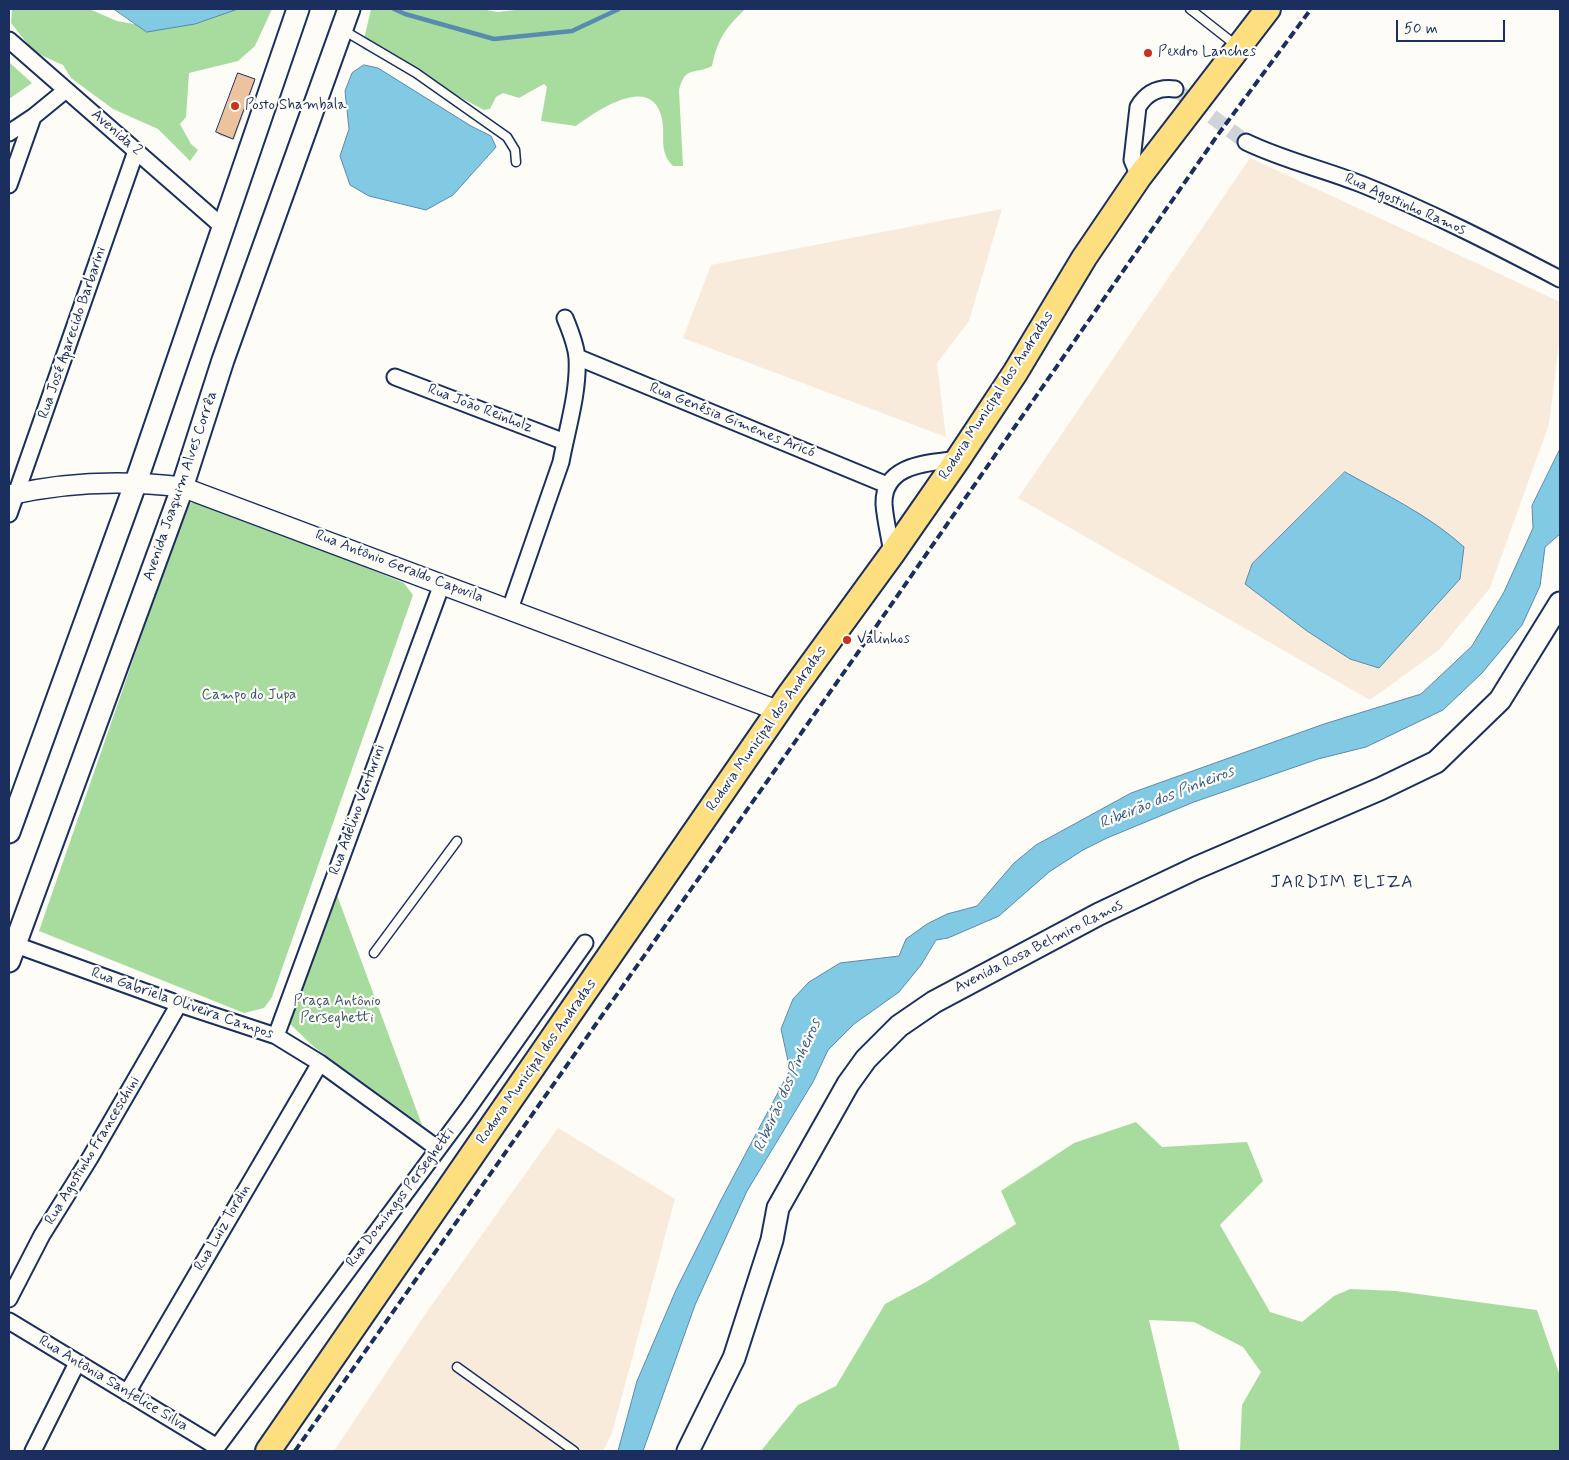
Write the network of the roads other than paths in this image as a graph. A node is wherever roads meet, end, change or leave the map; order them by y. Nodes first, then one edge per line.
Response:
1 (298, 9) edge
2 (349, 9) edge
3 (1190, 9) edge
4 (1268, 9) edge
5 (342, 29) junction
6 (9, 40) edge
7 (1238, 48) junction
8 (66, 90) junction
9 (1175, 90) tunnel mouth
10 (33, 117) junction
11 (9, 133) edge
12 (1246, 142) tunnel mouth
13 (136, 151) junction
14 (516, 162) dead end
15 (1139, 177) junction
16 (9, 185) edge
17 (223, 227) junction
18 (1560, 279) edge
19 (565, 318) dead end
20 (577, 357) junction
21 (395, 377) dead end
22 (565, 442) junction
23 (958, 459) junction
24 (136, 482) junction
25 (888, 485) junction
26 (182, 487) junction
27 (12, 494) edge
28 (9, 514) edge
29 (892, 554) junction
30 (442, 584) junction
31 (1560, 603) edge
32 (510, 609) junction
33 (779, 711) junction
34 (9, 832) edge
35 (457, 841) dead end
36 (585, 943) dead end
37 (12, 953) edge
38 (374, 953) dead end
39 (179, 1004) junction
40 (276, 1036) junction
41 (320, 1063) junction
42 (437, 1148) junction
43 (9, 1299) edge
44 (9, 1321) edge
45 (77, 1363) junction
46 (457, 1367) dead end
47 (127, 1393) junction
48 (215, 1449) edge
49 (33, 1451) edge
50 (268, 1451) edge
51 (574, 1451) edge
52 (688, 1451) edge

1 - 17 main road
2 - 5 main road, Avenida Joaquim Alves Corrêa
3 - 7 lane
4 - 7 main road, Rodovia Municipal dos Andradas
5 - 14 lane
5 - 26 main road, Avenida Joaquim Alves Corrêa
6 - 8 street, Avenida 2
7 - 15 main road, Rodovia Municipal dos Andradas
8 - 10 street
8 - 13 street, Avenida 2
9 - 15 street
10 - 11 street
10 - 16 street
12 - 18 street, Rua Agostinho Ramos
13 - 17 street, Avenida 2
13 - 27 street, Rua José Aparecido Barbarini
15 - 23 main road, Rodovia Municipal dos Andradas
17 - 24 main road
19 - 20 street
20 - 22 street
20 - 25 street, Rua Genésia Gimenes Aricó
21 - 22 street, Rua João Reinholz
22 - 32 street
23 - 25 street
23 - 29 main road, Rodovia Municipal dos Andradas
24 - 26 street, Rua Antônio Geraldo Capovila
24 - 27 street, Rua Antônio Geraldo Capovila
24 - 34 main road
25 - 29 street
26 - 30 street, Rua Antônio Geraldo Capovila
26 - 37 main road, Avenida Joaquim Alves Corrêa
27 - 28 street, Rua José Aparecido Barbarini
29 - 33 main road, Rodovia Municipal dos Andradas
30 - 32 street, Rua Antônio Geraldo Capovila
30 - 40 street, Rua Adelino Venturini
31 - 52 main road, Avenida Rosa Belmiro Ramos
32 - 33 street, Rua Antônio Geraldo Capovila
33 - 50 main road, Rodovia Municipal dos Andradas
35 - 38 lane
36 - 42 street, Rua Domingos Perseghetti
37 - 39 street, Rua Gabriela Oliveira Campos
39 - 40 street, Rua Gabriela Oliveira Campos
39 - 43 street, Rua Agostinho Franceschini
40 - 41 street, Rua Gabriela Oliveira Campos
41 - 42 street, Rua Gabriela Oliveira Campos
41 - 47 street, Rua Luiz Tordin
42 - 48 street, Rua Domingos Perseghetti
44 - 45 street, Rua Antônia Sanfelice Silva
45 - 47 street, Rua Antônia Sanfelice Silva
45 - 49 street
46 - 51 lane
47 - 48 street, Rua Antônia Sanfelice Silva

